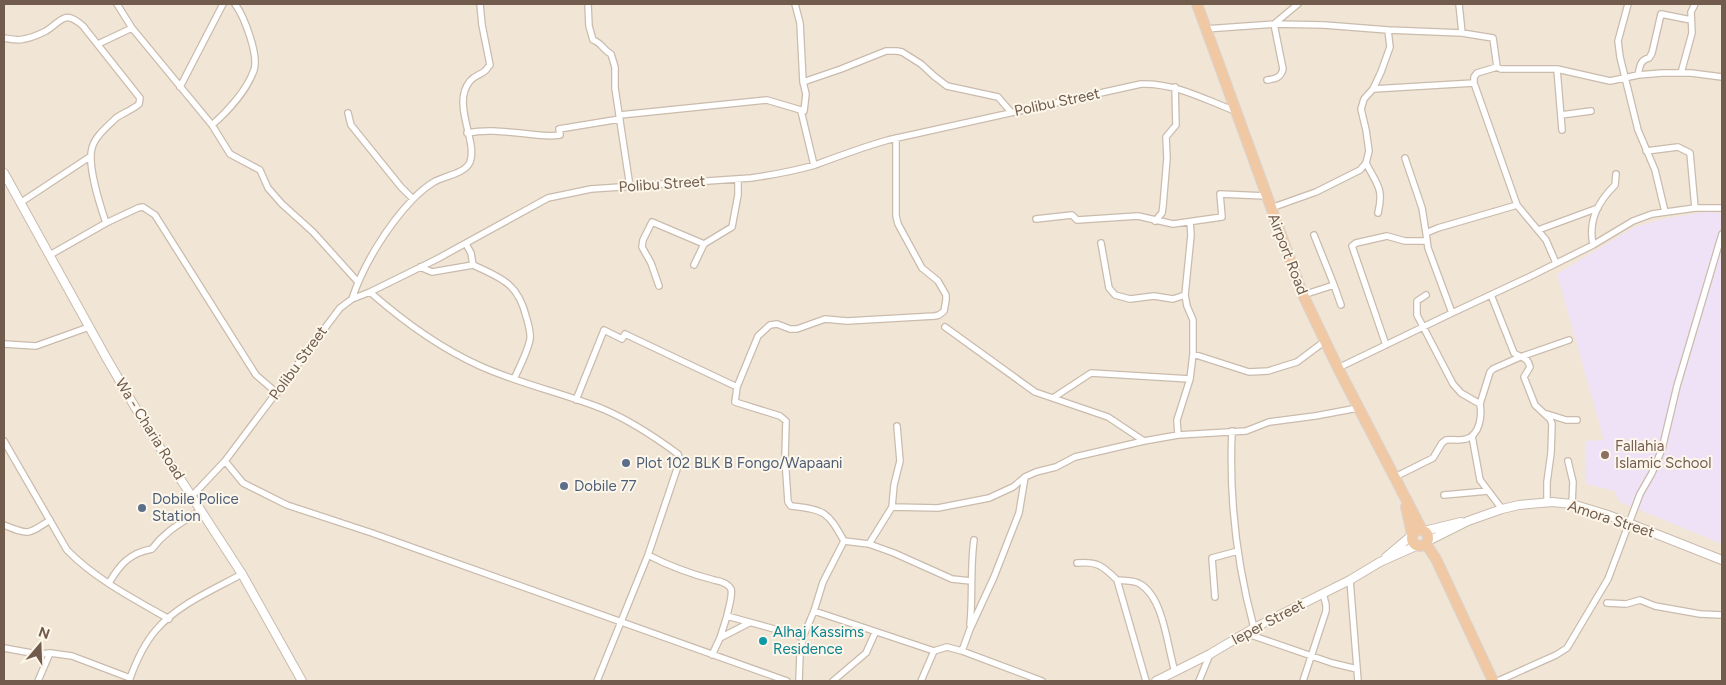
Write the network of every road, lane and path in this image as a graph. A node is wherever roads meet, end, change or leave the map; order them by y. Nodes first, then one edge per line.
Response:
1 (117, 4) edge
2 (223, 4) edge
3 (235, 4) edge
4 (480, 4) edge
5 (588, 4) edge
6 (795, 4) edge
7 (1197, 4) edge
8 (1298, 4) edge
9 (1459, 4) edge
10 (1628, 4) edge
11 (1696, 4) edge
12 (1691, 20) junction
13 (1274, 24) junction
14 (132, 28) junction
15 (1205, 29) junction
16 (1388, 30) junction
17 (1462, 33) junction
18 (4, 38) edge
19 (98, 44) junction
20 (1498, 67) junction
21 (1557, 69) junction
22 (1681, 73) junction
23 (1638, 75) junction
24 (1722, 77) edge
25 (1626, 78) junction
26 (1267, 80) dead end
27 (803, 82) junction
28 (1474, 83) junction
29 (180, 87) junction
30 (1175, 87) junction
31 (1373, 89) junction
32 (1235, 111) junction
33 (1591, 111) dead end
34 (804, 112) junction
35 (1012, 112) junction
36 (348, 113) dead end
37 (1561, 115) junction
38 (620, 117) junction
39 (212, 125) junction
40 (1562, 130) dead end
41 (468, 133) junction
42 (896, 138) junction
43 (1646, 151) junction
44 (91, 156) junction
45 (1405, 158) dead end
46 (1366, 163) junction
47 (814, 165) junction
48 (4, 173) edge
49 (1616, 174) dead end
50 (738, 179) junction
51 (630, 187) junction
52 (1266, 196) junction
53 (413, 199) junction
54 (20, 203) junction
55 (1517, 204) junction
56 (1271, 208) junction
57 (1598, 208) junction
58 (1695, 208) junction
59 (1722, 208) edge
60 (1665, 212) junction
61 (1378, 213) dead end
62 (1036, 220) dead end
63 (1156, 221) junction
64 (1190, 222) junction
65 (106, 223) junction
66 (1538, 230) junction
67 (1426, 233) junction
68 (1722, 234) edge
69 (1314, 235) dead end
70 (1427, 240) junction
71 (1100, 243) dead end
72 (466, 244) junction
73 (704, 244) junction
74 (1593, 244) junction
75 (50, 255) junction
76 (1556, 263) junction
77 (473, 265) junction
78 (694, 265) dead end
79 (420, 267) junction
80 (358, 282) junction
81 (1334, 285) junction
82 (659, 286) dead end
83 (370, 292) junction
84 (1185, 295) junction
85 (1302, 295) junction
86 (1426, 295) dead end
87 (1490, 295) junction
88 (352, 299) junction
89 (1341, 305) dead end
90 (1452, 313) junction
91 (89, 327) junction
92 (945, 327) dead end
93 (1424, 327) junction
94 (1569, 340) dead end
95 (1325, 341) junction
96 (4, 344) edge
97 (1386, 345) junction
98 (1193, 354) junction
99 (1520, 357) junction
100 (1338, 368) junction
101 (1190, 378) junction
102 (514, 379) junction
103 (737, 387) junction
104 (277, 393) junction
105 (1052, 398) junction
106 (576, 400) junction
107 (1480, 404) junction
108 (1358, 408) junction
109 (1543, 412) junction
110 (1577, 420) dead end
111 (896, 426) dead end
112 (1232, 431) junction
113 (1178, 435) junction
114 (1472, 436) junction
115 (4, 441) edge
116 (1144, 441) junction
117 (225, 461) junction
118 (1568, 461) dead end
119 (1025, 477) junction
120 (1395, 477) junction
121 (1488, 491) junction
122 (1444, 495) dead end
123 (192, 496) junction
124 (1547, 502) junction
125 (1572, 504) junction
126 (892, 507) junction
127 (1502, 509) junction
128 (201, 510) junction
129 (50, 520) junction
130 (1630, 523) junction
131 (4, 525) edge
132 (1420, 539) junction
133 (974, 540) dead end
134 (844, 541) junction
135 (869, 544) junction
136 (1238, 551) junction
137 (648, 555) junction
138 (1722, 560) edge
139 (1380, 562) joint
140 (1077, 563) dead end
141 (242, 574) junction
142 (1117, 580) junction
143 (1350, 580) junction
144 (971, 581) junction
145 (109, 583) junction
146 (1323, 593) junction
147 (1215, 598) dead end
148 (1607, 603) dead end
149 (814, 612) junction
150 (1722, 615) edge
151 (727, 616) junction
152 (169, 619) junction
153 (622, 623) junction
154 (749, 623) junction
155 (1254, 628) junction
156 (970, 630) junction
157 (875, 633) junction
158 (1245, 633) junction
159 (803, 637) junction
160 (720, 638) junction
161 (4, 648) edge
162 (934, 651) junction
163 (962, 651) junction
164 (50, 653) junction
165 (1210, 654) junction
166 (712, 655) junction
167 (1312, 656) junction
168 (1357, 669) junction
169 (1175, 672) junction
170 (129, 680) edge
171 (836, 680) edge
172 (38, 681) edge
173 (302, 681) edge
174 (597, 681) edge
175 (787, 681) edge
176 (799, 681) edge
177 (921, 681) edge
178 (1042, 681) edge
179 (1146, 681) edge
180 (1156, 681) edge
181 (1199, 681) edge
182 (1303, 681) edge
183 (1358, 681) edge
184 (1493, 681) edge
185 (1498, 681) edge

1 - 14 street
2 - 29 street
3 - 39 street
4 - 41 street
5 - 38 street
6 - 27 street
7 - 15 highway, Airport Road
8 - 13 street
9 - 17 street
10 - 25 street
11 - 12 street
12 - 22 street
12 - 23 street
13 - 15 street
13 - 16 street
13 - 26 street
14 - 19 street
14 - 29 street
15 - 32 highway, Airport Road
16 - 17 street
16 - 31 street
17 - 20 street
18 - 19 street
19 - 44 street
20 - 21 street
20 - 28 street
21 - 25 street
21 - 37 street
22 - 23 street
22 - 24 street
23 - 25 street
25 - 43 street
27 - 34 street
27 - 35 street
28 - 31 street
28 - 55 street
29 - 39 street
30 - 32 street, Polibu Street
30 - 35 street, Polibu Street
30 - 63 street
31 - 46 street
32 - 52 highway, Airport Road
33 - 37 street
34 - 38 street
34 - 47 street
35 - 42 street, Polibu Street
36 - 53 street
37 - 40 street
38 - 41 street
38 - 51 street
39 - 80 street
41 - 53 street
42 - 47 street, Polibu Street
42 - 103 street
43 - 58 street
43 - 60 street
44 - 54 street
44 - 65 street
45 - 67 street
46 - 56 street
46 - 61 street
47 - 50 street, Polibu Street
48 - 54 street, Wa - Charia Road
49 - 57 street
50 - 51 street, Polibu Street
50 - 73 street
51 - 72 street, Polibu Street
52 - 56 highway, Airport Road
52 - 64 street
53 - 80 street
54 - 75 street, Wa - Charia Road
55 - 66 street
55 - 67 street
56 - 85 highway, Airport Road
57 - 66 street
57 - 74 street
58 - 59 street
58 - 60 street
60 - 74 street
62 - 63 street
63 - 64 street
64 - 84 street
65 - 75 street
65 - 104 street
66 - 76 street
67 - 70 street
68 - 130 street
69 - 81 street
70 - 90 street
70 - 97 street
71 - 84 street
72 - 77 street
72 - 79 street, Polibu Street
73 - 78 street
73 - 82 street
74 - 76 street
75 - 91 street, Wa - Charia Road
76 - 87 street
77 - 79 street
77 - 102 street
79 - 83 street, Polibu Street
80 - 88 street
81 - 85 street
81 - 89 street
83 - 88 street, Polibu Street
83 - 102 street
84 - 98 street
85 - 95 highway, Airport Road
86 - 93 street
87 - 90 street
87 - 99 street
88 - 104 street, Polibu Street
90 - 93 street
91 - 96 street
91 - 123 street, Wa - Charia Road
92 - 105 street
93 - 97 street
93 - 107 street
94 - 99 street
95 - 98 street
95 - 100 highway, Airport Road
97 - 100 street
98 - 101 street
99 - 107 street
99 - 109 street
100 - 108 highway, Airport Road
101 - 105 street
101 - 113 street
102 - 106 street
103 - 106 street
103 - 134 street
104 - 117 street, Polibu Street
105 - 116 street
106 - 137 street
107 - 114 street
108 - 112 street
108 - 120 highway, Airport Road
109 - 110 street
109 - 124 street
111 - 126 street
112 - 113 street
112 - 136 street
113 - 116 street
114 - 120 street
114 - 121 street
115 - 129 street
116 - 119 street
117 - 123 street, Polibu Street
117 - 153 street
118 - 125 street
119 - 126 street
119 - 156 street
120 - 132 highway, Airport Road
121 - 122 street
121 - 127 street
123 - 128 street, Wa - Charia Road
124 - 125 street, Amora Street
124 - 127 street, Amora Street
125 - 130 street, Amora Street
126 - 135 street
127 - 132 street, Amora Street
128 - 141 street, Wa - Charia Road
128 - 145 street
129 - 131 street
129 - 145 street
130 - 138 street, Amora Street
130 - 185 street
132 - 139 street, Amora Street
132 - 184 highway, Airport Road
133 - 144 street
134 - 135 street
134 - 149 street
135 - 144 street
136 - 147 street
136 - 155 street
137 - 151 street
137 - 153 street
139 - 143 street, Ieper Street
140 - 142 street
141 - 152 street
141 - 173 street, Wa - Charia Road
142 - 169 street
142 - 179 street
143 - 146 street, Ieper Street
143 - 168 street
144 - 156 street
145 - 152 street
146 - 155 street, Ieper Street
146 - 167 street
148 - 150 street
149 - 157 street
149 - 159 street
151 - 154 street
151 - 160 street
152 - 170 street
153 - 166 street
153 - 174 street
154 - 159 street
154 - 160 street
155 - 158 street, Ieper Street
156 - 163 street
157 - 162 street
157 - 171 street
158 - 165 street, Ieper Street
158 - 167 street
159 - 176 street
160 - 166 street
161 - 164 street
162 - 163 street
162 - 177 street
163 - 178 street
164 - 170 street
164 - 172 street
165 - 169 street, Ieper Street
165 - 181 street
166 - 175 street
167 - 168 street
167 - 182 street
168 - 183 street
169 - 180 street, Ieper Street

